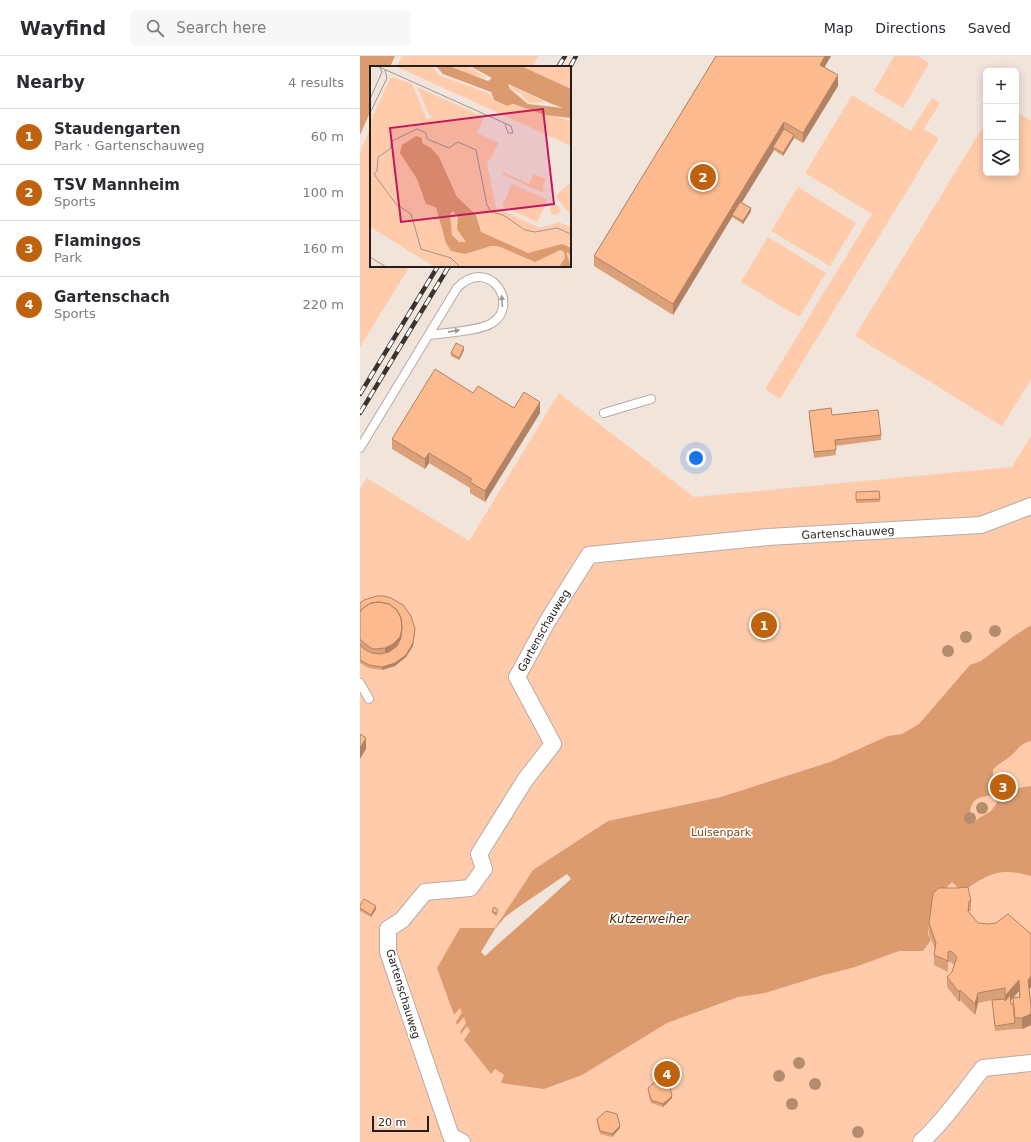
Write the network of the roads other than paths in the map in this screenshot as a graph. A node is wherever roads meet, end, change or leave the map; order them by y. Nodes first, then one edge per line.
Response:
1 (429, 335) junction
2 (651, 399) dead end
3 (604, 413) dead end
4 (360, 448) edge
5 (1031, 506) edge
6 (360, 683) edge
7 (370, 699) dead end
8 (1031, 1063) edge
9 (462, 1142) edge
10 (921, 1142) edge

1 -> 1 lane
1 - 4 lane
2 - 3 lane
5 - 9 street, Gartenschauweg
6 - 7 lane
8 - 10 street

